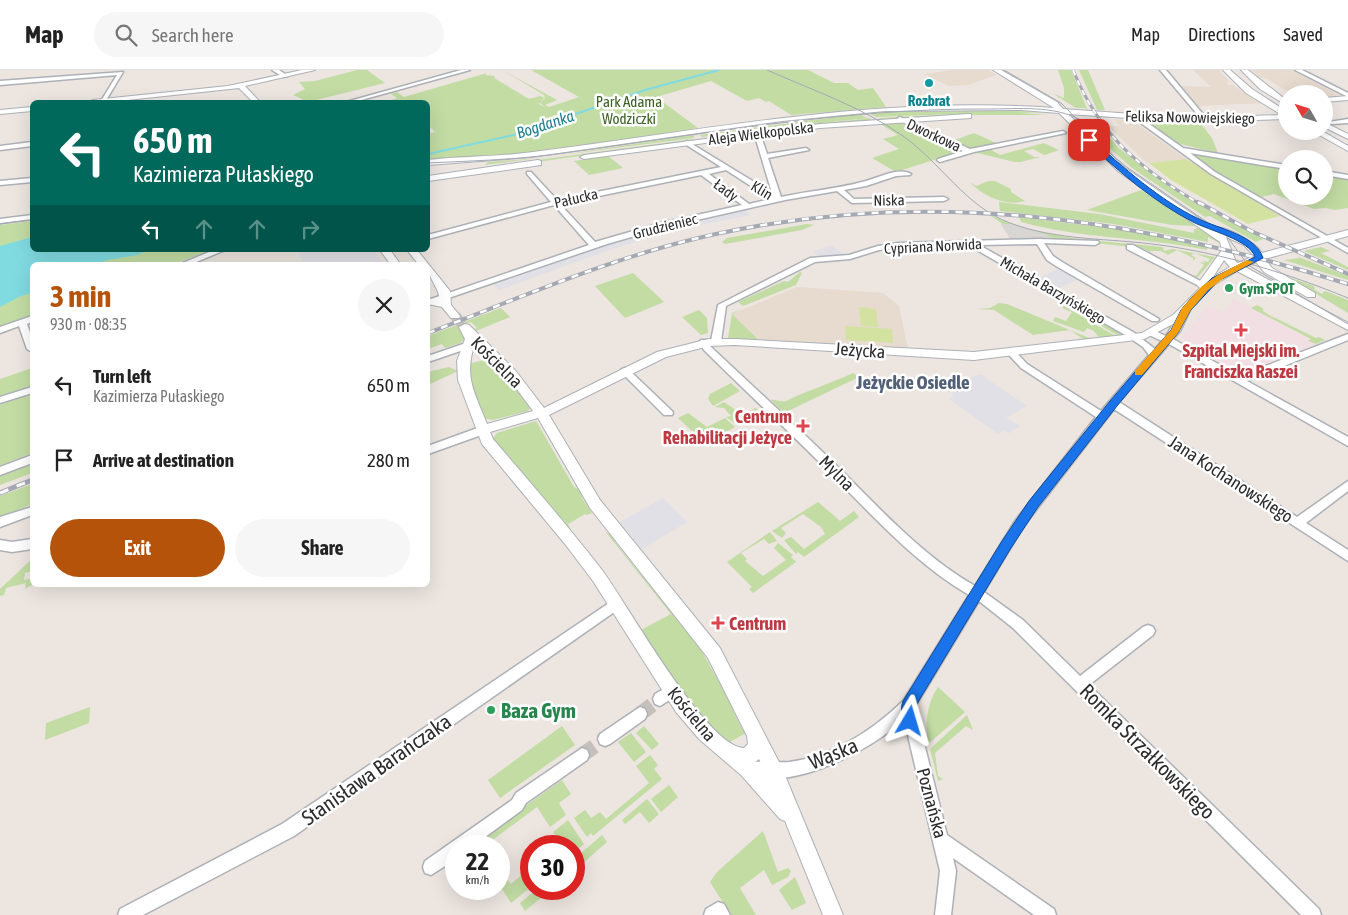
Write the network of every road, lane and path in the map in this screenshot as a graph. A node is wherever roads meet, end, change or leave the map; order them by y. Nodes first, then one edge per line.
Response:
1 (62, 70) edge
2 (275, 70) edge
3 (312, 70) edge
4 (468, 70) edge
5 (996, 70) edge
6 (1162, 70) edge
7 (1226, 70) edge
8 (1244, 70) edge
9 (1298, 70) edge
10 (110, 72) edge
11 (284, 76) junction
12 (61, 78) junction
13 (0, 84) edge
14 (241, 86) junction
15 (1270, 92) junction
16 (1278, 95) edge
17 (1348, 97) edge
18 (1278, 98) edge
19 (162, 99) edge
20 (1333, 99) edge
21 (105, 100) edge
22 (133, 100) edge
23 (255, 100) edge
24 (356, 100) edge
25 (1348, 103) edge
26 (1333, 104) edge
27 (1278, 108) edge
28 (30, 109) edge
29 (0, 112) edge
30 (1063, 113) junction
31 (1278, 114) edge
32 (1052, 116) junction
33 (1136, 117) junction
34 (900, 119) junction
35 (1205, 120) junction
36 (1348, 121) edge
37 (1333, 122) edge
38 (1071, 123) junction
39 (1333, 126) edge
40 (757, 133) junction
41 (1064, 133) dead end
42 (1348, 137) edge
43 (1332, 140) edge
44 (687, 143) junction
45 (30, 144) edge
46 (0, 148) edge
47 (1348, 149) edge
48 (806, 150) dead end
49 (1179, 150) junction
50 (968, 151) junction
51 (764, 157) junction
52 (490, 158) junction
53 (477, 159) junction
54 (940, 160) dead end
55 (430, 162) edge
56 (1278, 166) edge
57 (726, 168) junction
58 (493, 170) junction
59 (529, 173) dead end
60 (702, 173) junction
61 (459, 174) junction
62 (908, 174) dead end
63 (1333, 174) edge
64 (1348, 177) edge
65 (430, 179) edge
66 (30, 180) edge
67 (0, 183) edge
68 (839, 189) junction
69 (944, 199) dead end
70 (778, 200) junction
71 (555, 202) junction
72 (748, 207) junction
73 (30, 217) edge
74 (1195, 220) junction
75 (0, 221) edge
76 (1348, 233) edge
77 (430, 236) edge
78 (1325, 239) junction
79 (1039, 241) junction
80 (970, 243) junction
81 (1095, 243) dead end
82 (1247, 243) junction
83 (594, 246) junction
84 (1130, 247) dead end
85 (1286, 249) junction
86 (1226, 251) junction
87 (1348, 251) edge
88 (215, 252) edge
89 (414, 252) edge
90 (1259, 258) junction
91 (190, 262) edge
92 (422, 262) edge
93 (1238, 267) junction
94 (430, 273) edge
95 (1204, 286) junction
96 (1279, 288) junction
97 (446, 301) junction
98 (430, 302) edge
99 (1186, 310) junction
100 (455, 316) tunnel mouth
101 (1348, 318) edge
102 (1156, 319) dead end
103 (30, 320) edge
104 (22, 322) junction
105 (1348, 327) edge
106 (0, 330) edge
107 (1152, 333) junction
108 (1348, 337) edge
109 (1136, 338) junction
110 (1168, 340) junction
111 (710, 342) junction
112 (30, 344) edge
113 (487, 350) junction
114 (466, 353) junction
115 (1012, 353) junction
116 (443, 354) junction
117 (1155, 355) junction
118 (430, 358) edge
119 (625, 371) junction
120 (1240, 380) junction
121 (30, 391) edge
122 (0, 400) edge
123 (1113, 403) junction
124 (541, 412) junction
125 (668, 413) dead end
126 (1103, 417) junction
127 (482, 430) junction
128 (1348, 442) edge
129 (430, 449) edge
130 (30, 460) edge
131 (0, 471) edge
132 (1348, 485) edge
133 (30, 512) edge
134 (0, 522) edge
135 (1298, 523) junction
136 (30, 544) edge
137 (0, 545) edge
138 (1348, 556) edge
139 (977, 594) junction
140 (615, 604) junction
141 (1148, 631) dead end
142 (1080, 684) junction
143 (908, 706) junction
144 (640, 714) tunnel mouth
145 (756, 733) junction
146 (605, 739) tunnel mouth
147 (723, 750) junction
148 (582, 755) tunnel mouth
149 (747, 769) junction
150 (775, 772) junction
151 (792, 817) junction
152 (475, 835) edge
153 (942, 841) junction
154 (445, 857) edge
155 (431, 867) dead end
156 (126, 915) edge
157 (712, 915) edge
158 (722, 915) edge
159 (833, 915) edge
160 (943, 915) edge
161 (1048, 915) edge
162 (1313, 915) edge

1 - 12 street
2 - 11 street
3 - 11 street
4 - 24 street
5 - 30 street
6 - 35 street
7 - 27 street
8 - 15 street
9 - 17 street
10 - 12 street
10 - 21 street
11 - 14 street
12 - 13 street
14 - 19 street
14 - 23 street
15 - 16 street
15 - 18 street
17 - 20 street
19 - 22 street
25 - 26 street
28 - 29 street
30 - 32 street, Aleja Wielkopolska
30 - 33 street, Feliksa Nowowiejskiego
30 - 38 street
30 - 52 street, Aleja Wielkopolska
31 - 35 street, Feliksa Nowowiejskiego
32 - 34 street, Aleja Wielkopolska
32 - 38 street
33 - 35 street, Feliksa Nowowiejskiego
33 - 49 street
34 - 40 street, Aleja Wielkopolska
34 - 50 street, Dworkowa
36 - 37 street
38 - 74 street
39 - 42 street
40 - 44 street, Aleja Wielkopolska
40 - 51 street, Klin
41 - 50 street
43 - 47 street
44 - 57 street, Klin
44 - 58 street, Aleja Wielkopolska
45 - 46 street
48 - 51 street
49 - 56 street
49 - 78 street
50 - 54 street
51 - 70 street, Klin
52 - 53 street, Aleja Wielkopolska
52 - 58 street
53 - 55 street, Aleja Wielkopolska
53 - 61 street, Aleja Wielkopolska
57 - 60 street, Pałucka
57 - 70 street, Klin
58 - 61 street, Aleja Wielkopolska
59 - 71 street
60 - 71 street, Pałucka
60 - 72 street, Łady
61 - 65 street, Aleja Wielkopolska
62 - 68 street, Grudzieniec
63 - 64 street
66 - 67 street
68 - 69 street, Niska
68 - 70 street, Grudzieniec
70 - 72 street, Grudzieniec
71 - 77 street, Pałucka
71 - 83 street
72 - 83 street, Grudzieniec
73 - 75 street
74 - 82 street
74 - 86 street
76 - 78 street
78 - 85 street
78 - 87 street
79 - 80 street, Cypriana Norwida
79 - 81 street, Cypriana Norwida
79 - 102 street, Michała Barzyńskiego
80 - 109 street, Michała Barzyńskiego
80 - 111 street, Cypriana Norwida
82 - 85 street
82 - 90 street
83 - 97 street, Grudzieniec
84 - 95 street
85 - 90 street
86 - 93 street
86 - 95 street
88 - 91 street
89 - 92 street
90 - 93 street
90 - 101 street
93 - 95 street
93 - 96 street
94 - 97 street
95 - 96 street
95 - 99 street
96 - 105 street
97 - 98 street
97 - 100 street
99 - 107 street, Jeżycka
99 - 110 street
103 - 104 street
104 - 106 street
104 - 112 street
107 - 109 street, Jeżycka
107 - 110 street
108 - 120 street
109 - 115 street, Jeżycka
109 - 117 street, Michała Barzyńskiego
110 - 117 street
110 - 120 street
111 - 115 street, Jeżycka
111 - 119 street, Jeżycka
111 - 139 street, Mylna
113 - 114 street
113 - 114 street, Kościelna
113 - 124 street, Kościelna
114 - 116 street
114 - 116 street
114 - 127 street, Kościelna
115 - 126 street
116 - 118 street
117 - 123 street
119 - 124 street, Jeżycka
119 - 125 street
120 - 128 street
121 - 122 street
123 - 126 street
123 - 135 street, Jana Kochanowskiego
124 - 127 street, Jeżycka
124 - 145 street, Kościelna
126 - 139 street
127 - 129 street
127 - 140 street, Kościelna
130 - 131 street
132 - 135 street
133 - 134 street
135 - 138 street, Jana Kochanowskiego
136 - 137 street
139 - 142 street, Romka Strzałkowskiego
139 - 143 street
140 - 147 street, Kościelna
140 - 156 street, Stanisława Barańczaka
141 - 142 street
142 - 162 street, Romka Strzałkowskiego
143 - 150 street, Wąska
143 - 153 street, Poznańska
144 - 146 street
145 - 147 street
145 - 150 street, Kościelna
147 - 149 street, Kościelna
148 - 152 street
149 - 150 street, Wąska
149 - 151 street, Kościelna
150 - 151 street, Kościelna
151 - 159 street, Kościelna
153 - 160 street, Poznańska
153 - 161 street
154 - 155 street
157 - 158 street

